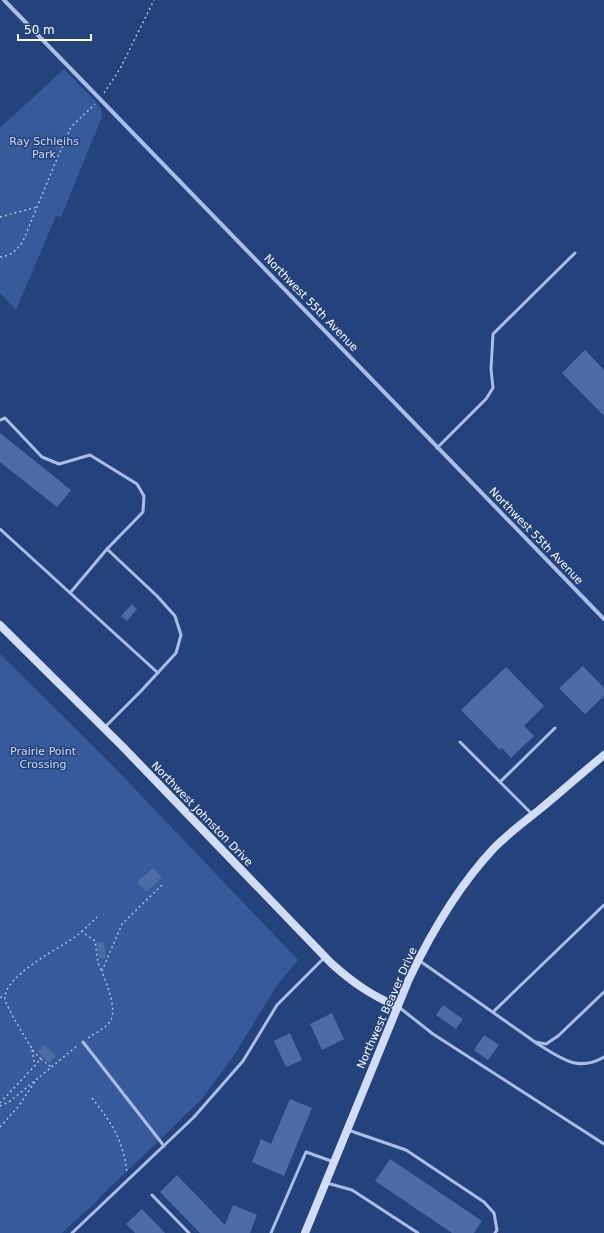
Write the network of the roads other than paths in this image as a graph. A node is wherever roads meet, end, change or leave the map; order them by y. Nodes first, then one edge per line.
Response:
1 (4, 0) edge
2 (575, 253) dead end
3 (0, 420) edge
4 (437, 448) junction
5 (0, 529) edge
6 (107, 549) junction
7 (70, 593) junction
8 (604, 619) edge
9 (0, 625) edge
10 (158, 673) junction
11 (104, 728) junction
12 (555, 728) dead end
13 (460, 742) dead end
14 (604, 755) edge
15 (500, 782) junction
16 (532, 815) junction
17 (604, 905) edge
18 (325, 957) junction
19 (418, 960) junction
20 (604, 992) edge
21 (398, 1006) junction
22 (493, 1012) junction
23 (83, 1042) road end
24 (535, 1042) junction
25 (604, 1056) edge
26 (347, 1130) junction
27 (604, 1144) edge
28 (164, 1146) junction
29 (334, 1162) junction
30 (325, 1182) junction
31 (152, 1195) dead end
32 (72, 1233) edge
33 (189, 1233) edge
34 (271, 1233) edge
35 (305, 1233) edge
36 (418, 1233) edge
37 (495, 1233) edge

1 - 4 street, Northwest 55th Avenue
2 - 4 lane
3 - 6 lane
4 - 8 street, Northwest 55th Avenue
5 - 7 lane
6 - 7 lane
6 - 10 lane
7 - 10 lane
9 - 11 main road, Northwest Johnston Drive
10 - 11 lane
11 - 18 main road, Northwest Johnston Drive
12 - 15 lane
13 - 15 lane
14 - 16 main road, Northwest Beaver Drive
15 - 16 lane
16 - 19 main road, Northwest Beaver Drive
17 - 22 lane
18 - 21 main road, Northwest Johnston Drive
18 - 28 lane
19 - 21 main road, Northwest Beaver Drive
19 - 22 lane
20 - 24 lane
21 - 26 main road, Northwest Beaver Drive
21 - 27 lane
22 - 24 lane
23 - 28 lane
24 - 25 lane
26 - 29 main road, Northwest Beaver Drive
26 - 37 lane
28 - 32 lane
29 - 30 main road, Northwest Beaver Drive
29 - 34 lane
30 - 35 main road, Northwest Beaver Drive
30 - 36 lane
31 - 33 lane

